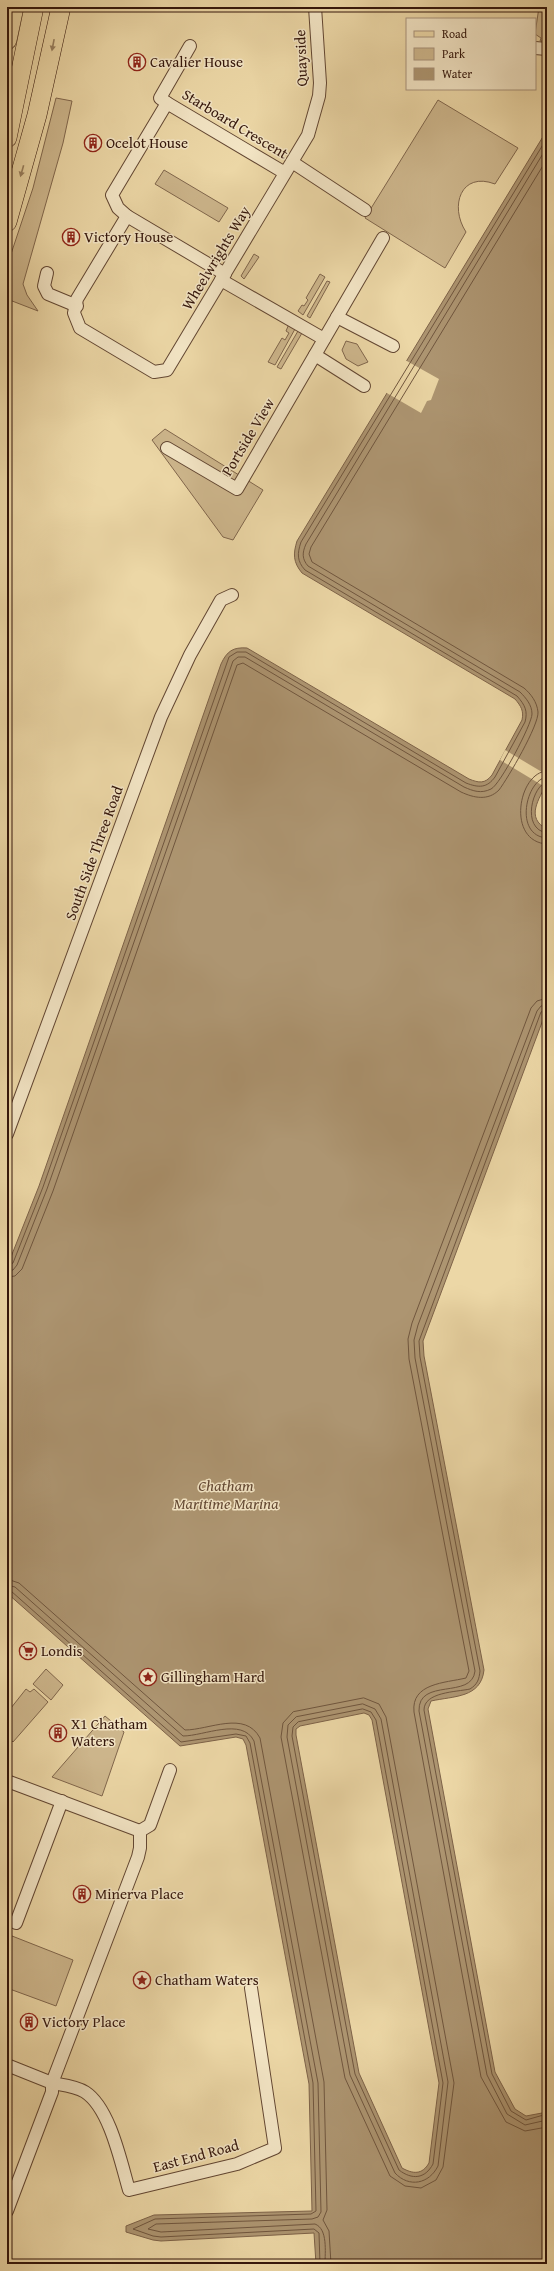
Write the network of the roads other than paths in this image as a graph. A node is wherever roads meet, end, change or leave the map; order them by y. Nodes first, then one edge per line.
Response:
1 (14, 7) edge
2 (34, 7) edge
3 (61, 7) edge
4 (315, 7) edge
5 (7, 40) edge
6 (190, 46) dead end
7 (536, 48) edge
8 (547, 49) edge
9 (167, 103) junction
10 (315, 108) joint
11 (7, 138) edge
12 (292, 162) junction
13 (285, 173) junction
14 (365, 210) dead end
15 (127, 216) junction
16 (7, 222) edge
17 (384, 238) dead end
18 (48, 273) dead end
19 (223, 277) junction
20 (77, 306) junction
21 (337, 317) junction
22 (324, 339) junction
23 (393, 346) dead end
24 (315, 354) junction
25 (364, 386) dead end
26 (167, 448) dead end
27 (232, 595) dead end
28 (7, 1134) edge
29 (170, 1770) dead end
30 (7, 1781) edge
31 (62, 1801) junction
32 (140, 1830) junction
33 (16, 1923) dead end
34 (251, 1988) dead end
35 (7, 2065) edge
36 (52, 2083) junction
37 (7, 2212) edge

1 - 5 main road
2 - 11 main road
3 -> 16 main road
4 - 10 street, Quayside
6 - 9 street, Starboard Crescent
7 - 8 street
9 - 13 street, Starboard Crescent
9 - 15 street, Starboard Crescent
10 - 12 street, Wheelwrights Way
12 - 13 street, Wheelwrights Way
12 - 14 street
13 - 19 street, Wheelwrights Way
15 - 19 street
15 - 20 street
17 - 21 street, Portside View
18 - 20 street
19 - 20 street, Wheelwrights Way
19 - 22 street
21 - 22 street, Portside View
21 - 23 street
22 - 24 street, Portside View
24 - 25 street
24 - 26 street, Portside View
27 - 28 street, South Side Three Road
29 - 32 street
30 - 31 street
31 - 32 street
31 - 33 street
32 - 36 street
34 - 36 street, East End Road
35 - 36 street
36 - 37 street

